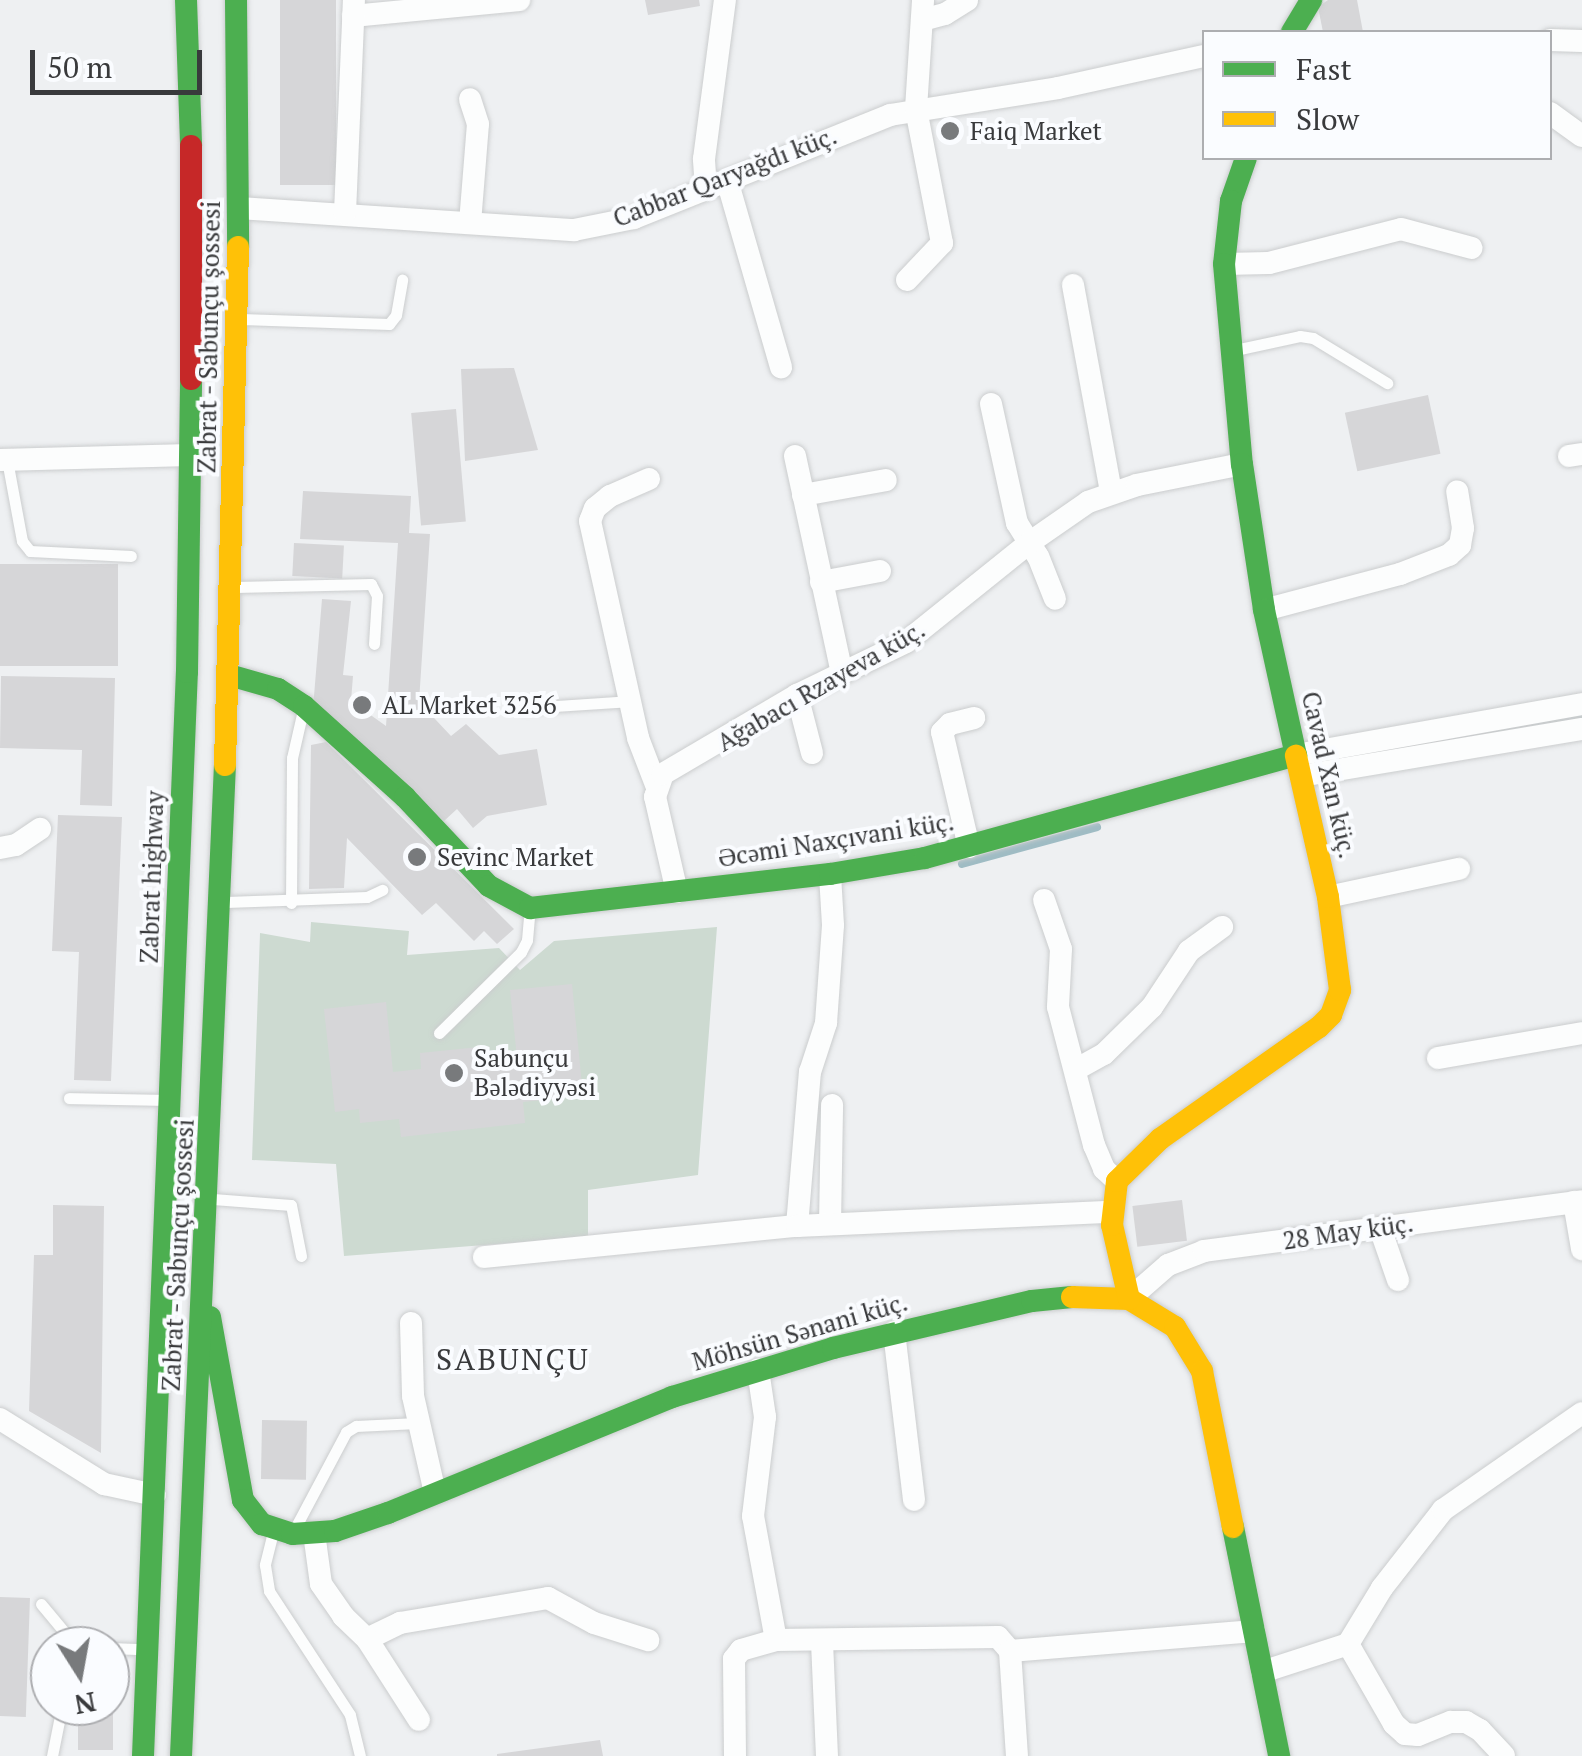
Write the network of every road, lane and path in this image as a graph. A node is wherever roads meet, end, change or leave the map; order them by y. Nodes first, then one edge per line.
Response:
1 (186, 0) edge
2 (236, 0) edge
3 (519, 0) edge
4 (725, 0) edge
5 (968, 0) edge
6 (1311, 0) edge
7 (354, 8) edge
8 (923, 10) edge
9 (1293, 30) edge
10 (1552, 40) edge
11 (1582, 42) edge
12 (1202, 56) edge
13 (470, 99) dead end
14 (916, 109) junction
15 (1552, 114) edge
16 (1582, 136) edge
17 (1245, 160) edge
18 (717, 184) junction
19 (239, 208) junction
20 (345, 213) junction
21 (470, 223) junction
22 (1472, 248) dead end
23 (1224, 264) junction
24 (402, 280) dead end
25 (907, 280) dead end
26 (1072, 285) dead end
27 (237, 319) junction
28 (1229, 352) junction
29 (781, 366) dead end
30 (1387, 383) dead end
31 (992, 404) dead end
32 (190, 455) junction
33 (795, 456) dead end
34 (4, 460) edge
35 (1242, 464) junction
36 (649, 478) dead end
37 (886, 480) dead end
38 (1457, 491) dead end
39 (1112, 493) junction
40 (803, 495) junction
41 (1029, 543) junction
42 (131, 556) dead end
43 (880, 571) dead end
44 (821, 582) junction
45 (231, 588) junction
46 (1055, 600) dead end
47 (1264, 610) junction
48 (374, 644) dead end
49 (187, 672) junction
50 (842, 674) junction
51 (229, 676) junction
52 (796, 695) junction
53 (630, 700) junction
54 (1582, 704) edge
55 (304, 706) junction
56 (525, 708) dead end
57 (974, 718) dead end
58 (1582, 729) edge
59 (812, 753) dead end
60 (1298, 766) junction
61 (656, 785) junction
62 (40, 829) dead end
63 (968, 847) junction
64 (0, 848) edge
65 (1460, 869) dead end
66 (830, 874) junction
67 (382, 890) dead end
68 (677, 892) junction
69 (1328, 896) junction
70 (1044, 900) dead end
71 (221, 902) junction
72 (291, 903) junction
73 (530, 908) junction
74 (1222, 926) dead end
75 (1582, 1032) edge
76 (439, 1033) dead end
77 (1438, 1058) dead end
78 (1075, 1070) junction
79 (69, 1098) dead end
80 (171, 1100) junction
81 (832, 1105) dead end
82 (1117, 1181) junction
83 (208, 1198) junction
84 (1578, 1202) edge
85 (1111, 1212) junction
86 (830, 1224) junction
87 (797, 1226) junction
88 (1380, 1228) junction
89 (1582, 1249) edge
90 (301, 1256) dead end
91 (484, 1257) dead end
92 (1398, 1280) dead end
93 (205, 1283) junction
94 (1129, 1299) junction
95 (411, 1323) dead end
96 (894, 1332) junction
97 (758, 1370) junction
98 (1582, 1413) edge
99 (0, 1419) edge
100 (417, 1423) junction
101 (435, 1493) junction
102 (155, 1495) junction
103 (914, 1500) dead end
104 (293, 1532) junction
105 (41, 1604) dead end
106 (59, 1626) edge
107 (1254, 1631) junction
108 (367, 1639) junction
109 (648, 1640) dead end
110 (776, 1640) junction
111 (822, 1642) junction
112 (1348, 1644) junction
113 (130, 1649) edge
114 (148, 1649) junction
115 (1010, 1651) junction
116 (1262, 1672) junction
117 (419, 1720) dead end
118 (58, 1726) edge
119 (52, 1756) edge
120 (143, 1756) edge
121 (181, 1756) edge
122 (360, 1756) edge
123 (735, 1756) edge
124 (828, 1756) edge
125 (1017, 1756) edge
126 (1279, 1756) edge
127 (1504, 1756) edge

1 - 32 street, Zabrat highway
2 - 19 street, Zabrat - Sabunçu şossesi
3 - 7 street
4 - 18 street
5 - 8 street
6 - 9 street
7 - 20 street
8 - 14 street
10 - 11 street
12 - 14 street, Cabbar Qaryağdı küç.
13 - 21 street
14 - 18 street, Cabbar Qaryağdı küç.
14 - 25 street
15 - 16 street
17 - 23 street, Cavad Xan küç.
18 - 21 street, Cabbar Qaryağdı küç.
18 - 29 street
19 - 20 street, Cabbar Qaryağdı küç.
19 - 27 street, Zabrat - Sabunçu şossesi
20 - 21 street, Cabbar Qaryağdı küç.
22 - 23 street
23 - 28 street, Cavad Xan küç.
24 - 27 lane
26 - 39 street
27 - 45 street, Zabrat - Sabunçu şossesi
28 - 30 lane
28 - 35 street, Cavad Xan küç.
31 - 41 street
32 - 34 street
32 - 49 street, Zabrat highway
33 - 40 street
34 - 42 lane
35 - 39 street, Ağabacı Rzayeva küç.
35 - 47 street, Cavad Xan küç.
36 - 53 street
37 - 40 street
38 - 47 street
39 - 41 street, Ağabacı Rzayeva küç.
40 - 44 street
41 - 46 street
41 - 50 street, Ağabacı Rzayeva küç.
43 - 44 street
44 - 50 street
45 - 48 lane
45 - 51 street, Zabrat - Sabunçu şossesi
47 - 60 street, Cavad Xan küç.
49 - 51 street
49 - 80 street, Zabrat highway
50 - 52 street, Ağabacı Rzayeva küç.
51 - 55 street
51 - 71 street, Zabrat - Sabunçu şossesi
52 - 59 street
52 - 61 street, Ağabacı Rzayeva küç.
53 - 56 lane
53 - 61 street
54 - 60 street, Əcəmi Naxçıvani küç.
55 - 72 lane
55 - 73 street
57 - 63 street
58 - 60 street
60 - 63 street, Əcəmi Naxçıvani küç.
60 - 69 street, Cavad Xan küç.
61 - 68 street
62 - 64 street
63 - 66 street, Əcəmi Naxçıvani küç.
65 - 69 street
66 - 68 street, Əcəmi Naxçıvani küç.
66 - 87 street
67 - 72 lane
68 - 73 street, Əcəmi Naxçıvani küç.
69 - 82 street, Cavad Xan küç.
70 - 78 street
71 - 72 lane
71 - 83 street, Zabrat - Sabunçu şossesi
73 - 76 lane
74 - 78 street
75 - 77 street
78 - 82 street
79 - 80 lane
80 - 102 street, Zabrat highway
81 - 86 street
82 - 85 street
83 - 90 lane
83 - 93 street, Zabrat - Sabunçu şossesi
84 - 88 street, 28 May küç.
84 - 89 street
85 - 86 street
85 - 94 street
86 - 87 street
87 - 91 street
88 - 92 street
88 - 94 street, 28 May küç.
93 - 104 street
93 - 121 street, Zabrat - Sabunçu şossesi
94 - 96 street, Möhsün Sənani küç.
94 - 107 street, Möhsün Sənani küç.
95 - 100 street
96 - 97 street, Möhsün Sənani küç.
96 - 103 street
97 - 101 street, Möhsün Sənani küç.
97 - 110 street
98 - 112 street
99 - 102 street
100 - 101 street
100 - 104 lane
101 - 104 street, Möhsün Sənani küç.
102 - 114 street, Zabrat highway
104 - 108 street
104 - 122 lane
105 - 106 lane
107 - 115 street
107 - 116 street, Möhsün Sənani küç.
108 - 109 street
108 - 117 street
110 - 111 street
110 - 123 street
111 - 115 street
111 - 124 street
112 - 116 street
112 - 127 street
113 - 114 lane
114 - 120 street, Zabrat highway
115 - 125 street
116 - 126 street, Möhsün Sənani küç.
118 - 119 lane

